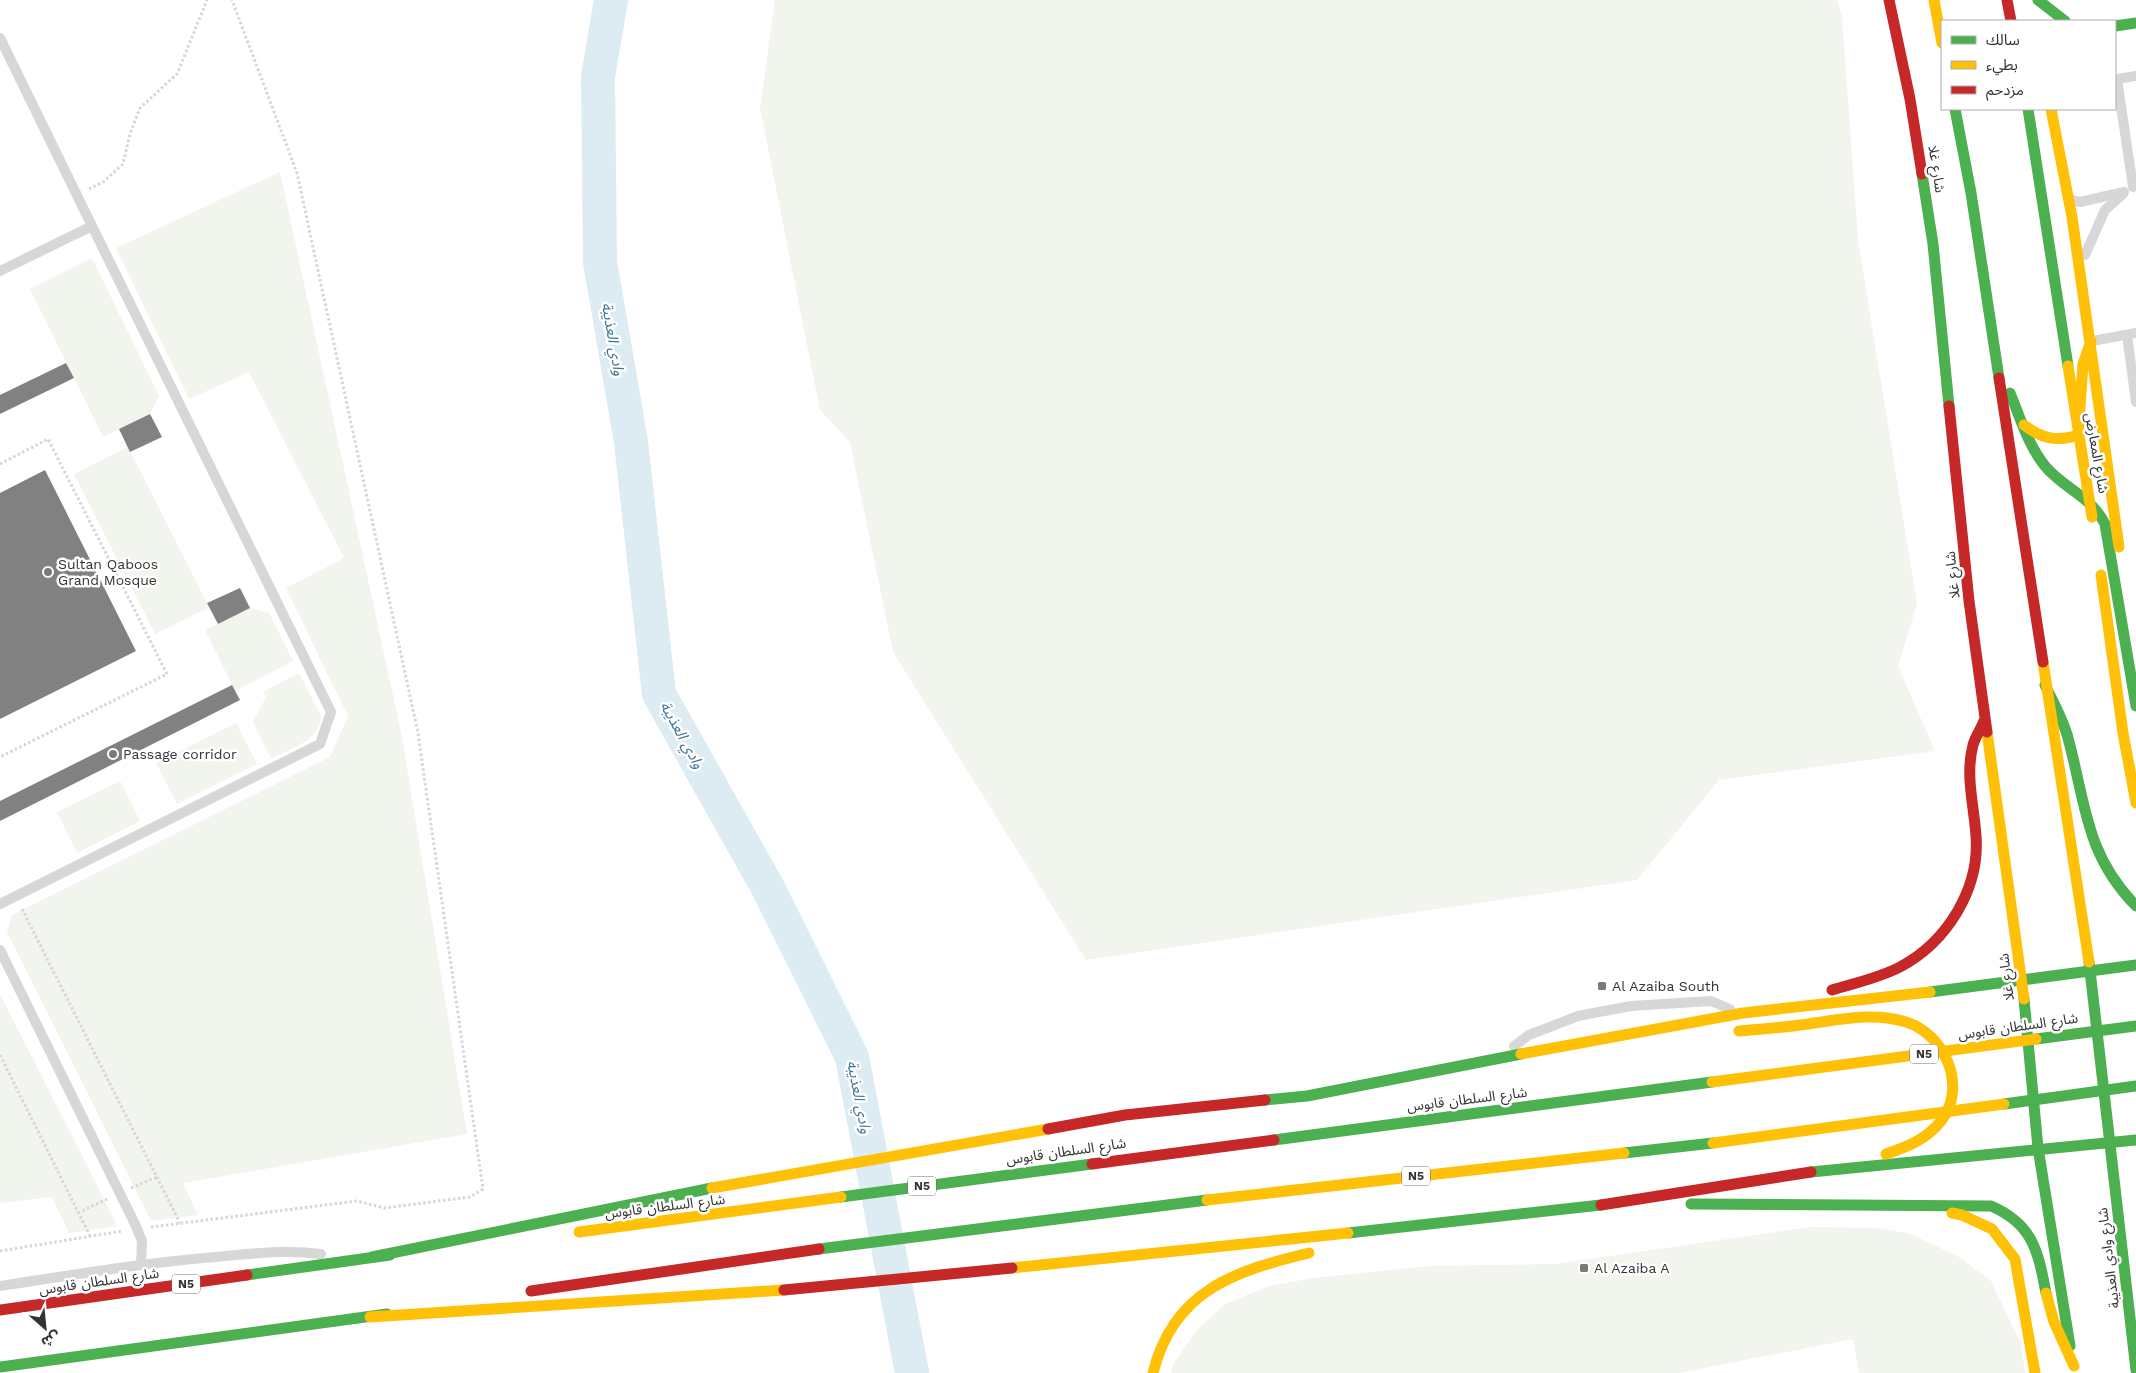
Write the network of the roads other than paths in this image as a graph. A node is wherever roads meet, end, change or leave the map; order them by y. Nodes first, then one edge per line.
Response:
1 (1889, 0) edge
2 (1934, 0) edge
3 (2008, 0) edge
4 (2033, 2) edge
5 (2011, 20) edge
6 (2063, 20) edge
7 (2136, 23) edge
8 (2116, 26) edge
9 (1941, 37) edge
10 (0, 38) edge
11 (2136, 76) edge
12 (1955, 110) edge
13 (2028, 110) edge
14 (2051, 110) edge
15 (2031, 129) junction
16 (2131, 188) edge
17 (2068, 199) junction
18 (92, 226) junction
19 (2052, 259) junction
20 (2079, 267) junction
21 (0, 271) edge
22 (2131, 334) edge
23 (2091, 341) junction
24 (1994, 356) junction
25 (2136, 402) edge
26 (2024, 425) junction
27 (2078, 435) junction
28 (2090, 500) junction
29 (2095, 538) dead end
30 (2099, 566) dead end
31 (2136, 662) edge
32 (2045, 685) junction
33 (2136, 706) edge
34 (1984, 721) junction
35 (2136, 803) edge
36 (0, 904) edge
37 (2136, 906) edge
38 (0, 950) edge
39 (2136, 965) edge
40 (2090, 970) junction
41 (2022, 981) junction
42 (1786, 1007) junction
43 (1743, 1013) junction
44 (2136, 1026) edge
45 (1647, 1031) junction
46 (1725, 1032) dead end
47 (1698, 1034) dead end
48 (1497, 1058) junction
49 (2136, 1086) edge
50 (2136, 1140) edge
51 (2110, 1142) junction
52 (2038, 1148) junction
53 (1817, 1171) junction
54 (1617, 1203) junction
55 (1911, 1205) junction
56 (1450, 1222) junction
57 (566, 1233) dead end
58 (518, 1239) dead end
59 (1346, 1245) dead end
60 (1318, 1251) dead end
61 (372, 1257) junction
62 (343, 1261) junction
63 (141, 1264) junction
64 (0, 1286) edge
65 (524, 1292) dead end
66 (495, 1297) dead end
67 (0, 1310) edge
68 (370, 1317) junction
69 (0, 1367) edge
70 (2074, 1369) edge
71 (2136, 1370) edge
72 (1153, 1373) edge
73 (2035, 1373) edge

1 - 34 main road, شارع غلا
2 - 9 main road
3 - 5 main road
4 - 6 main road
7 - 8 main road
10 - 18 lane
11 - 16 lane
12 - 24 main road, شارع غلا
13 - 15 main road, شارع المعارض
14 - 17 main road, شارع المعارض
15 - 17 lane
15 - 19 main road, شارع المعارض
16 - 17 lane
16 - 20 lane
17 - 20 main road, شارع المعارض
18 - 21 lane
18 - 36 lane
19 - 23 main road
19 - 27 main road, شارع المعارض
20 - 23 main road, شارع المعارض
22 - 23 lane
22 - 25 lane
23 - 27 main road
23 - 31 main road, شارع المعارض
24 - 26 main road
24 - 32 main road, شارع غلا
26 - 27 main road
26 - 28 main road
27 - 28 main road, شارع المعارض
28 - 29 main road, شارع المعارض
28 - 33 main road
30 - 35 main road
32 - 37 main road
32 - 40 main road, شارع غلا
34 - 41 main road, شارع غلا
34 - 42 main road
38 - 63 lane
39 - 40 main road
40 - 41 main road
40 - 51 main road, شارع غلا
41 - 42 main road
41 - 52 main road, شارع غلا
42 - 43 main road
43 - 45 main road
43 - 48 lane
44 - 57 main road, شارع السلطان قابوس / N5, bridge
45 - 47 main road
45 - 48 main road
46 - 53 main road
48 - 61 main road
49 - 65 main road, N5, bridge
50 - 51 main road
51 - 52 main road
51 - 71 main road, شارع وادي العذيبة
52 - 53 main road
52 - 70 main road
53 - 54 main road
54 - 55 main road
54 - 56 main road
55 - 70 main road
55 - 73 main road
56 - 59 main road
56 - 68 main road
58 - 61 main road, شارع السلطان قابوس / N5
60 - 72 main road
61 - 62 main road, شارع السلطان قابوس / N5
62 - 63 lane
62 - 67 main road, شارع السلطان قابوس / N5
63 - 64 lane
66 - 68 main road
68 - 69 main road

